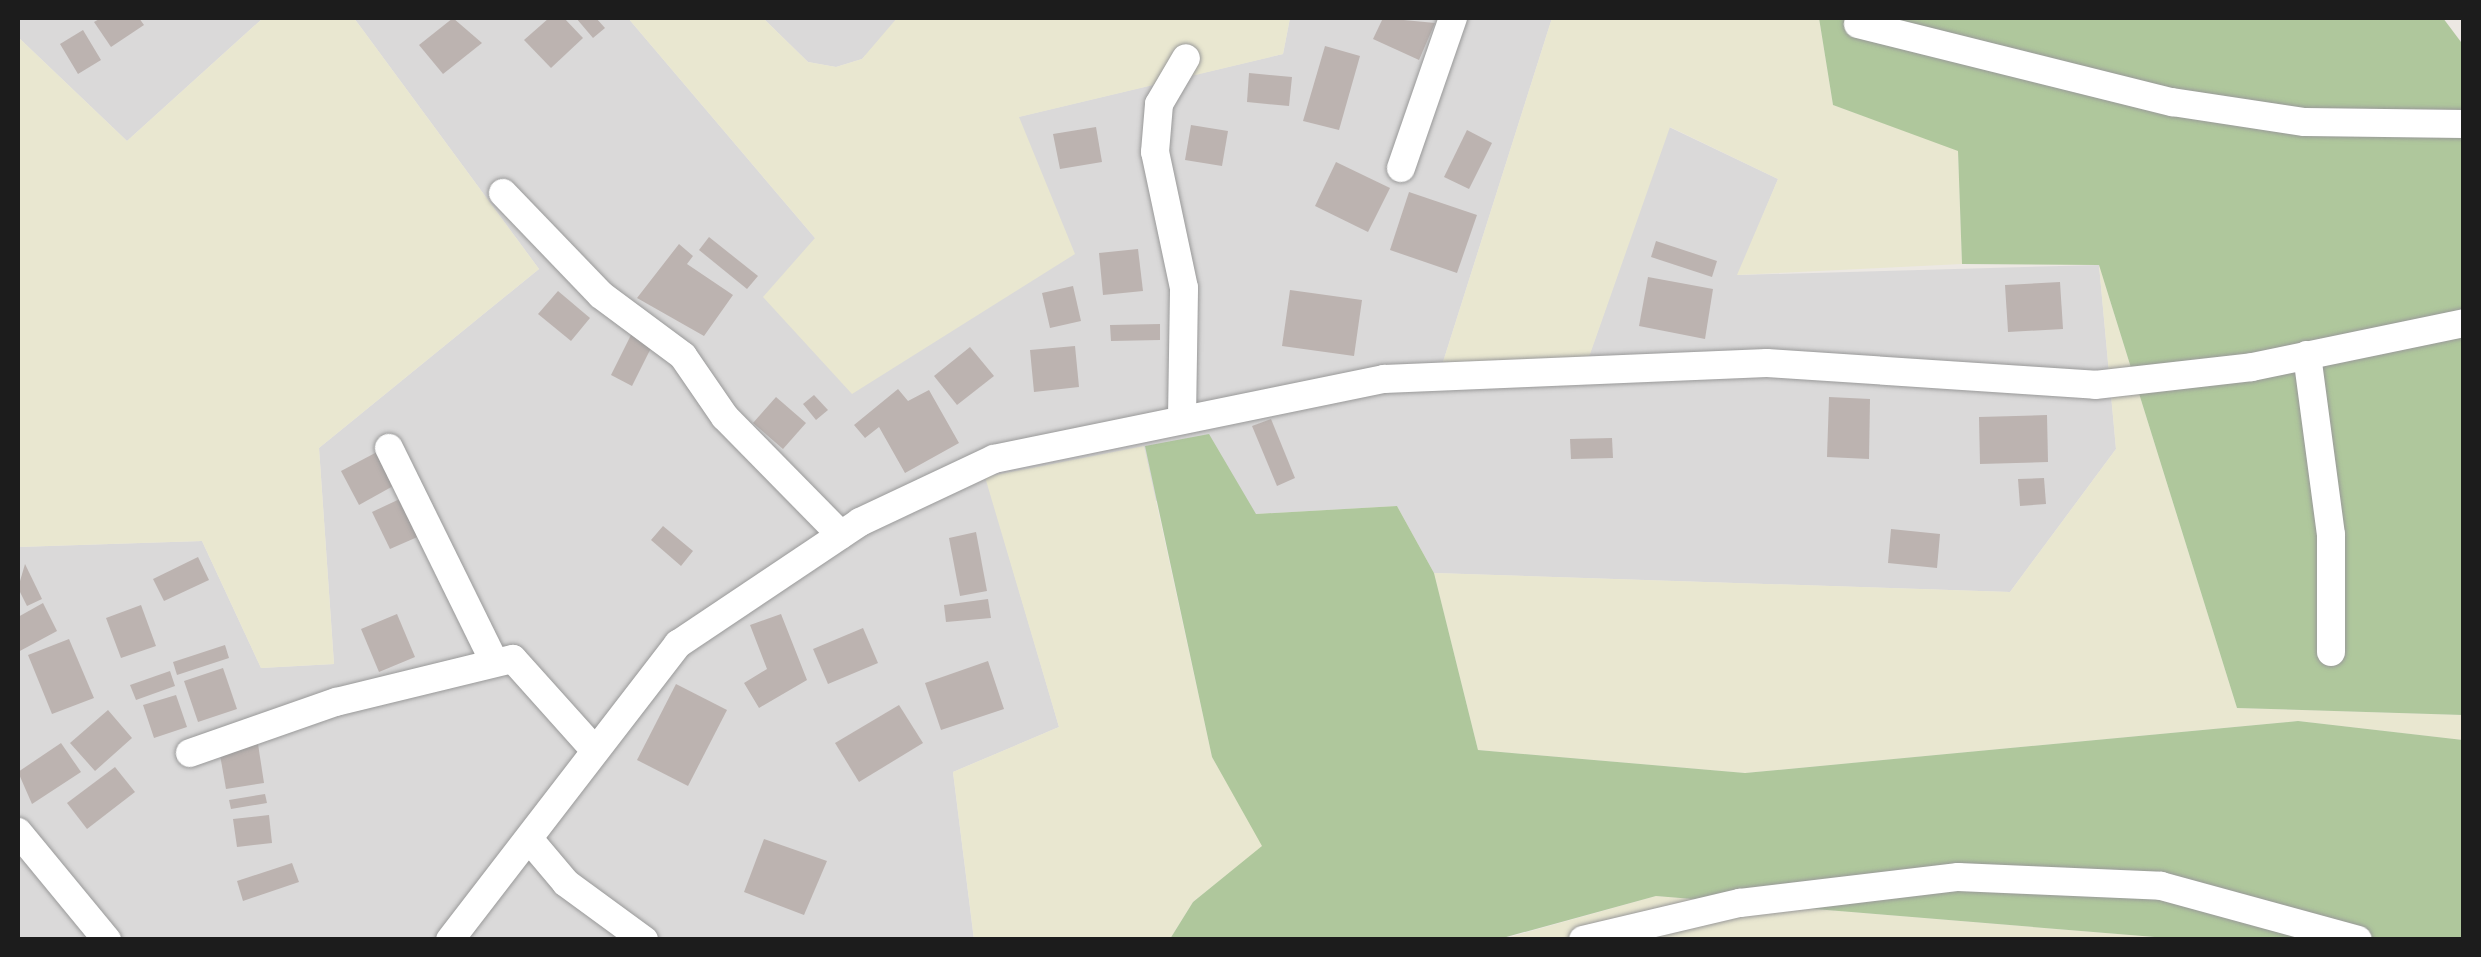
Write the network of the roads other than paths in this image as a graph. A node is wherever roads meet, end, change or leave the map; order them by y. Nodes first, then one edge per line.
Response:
1 (1453, 18) edge
2 (1858, 24) dead end
3 (1186, 58) dead end
4 (2464, 124) edge
5 (1402, 168) dead end
6 (503, 194) dead end
7 (2464, 323) edge
8 (2307, 355) junction
9 (1182, 418) junction
10 (389, 448) dead end
11 (840, 535) junction
12 (2331, 652) dead end
13 (494, 661) junction
14 (591, 746) junction
15 (190, 753) dead end
16 (18, 832) edge
17 (529, 839) junction
18 (108, 940) edge
19 (450, 940) edge
20 (644, 940) edge
21 (1583, 940) edge
22 (2358, 940) edge

1 - 5 street
2 - 4 street
3 - 9 street
6 - 11 street
7 - 8 street
8 - 9 street
8 - 12 street
9 - 11 street
10 - 13 street
11 - 14 street
13 - 14 street
13 - 15 street
14 - 17 street
16 - 18 street
17 - 19 street
17 - 20 street
21 - 22 street

